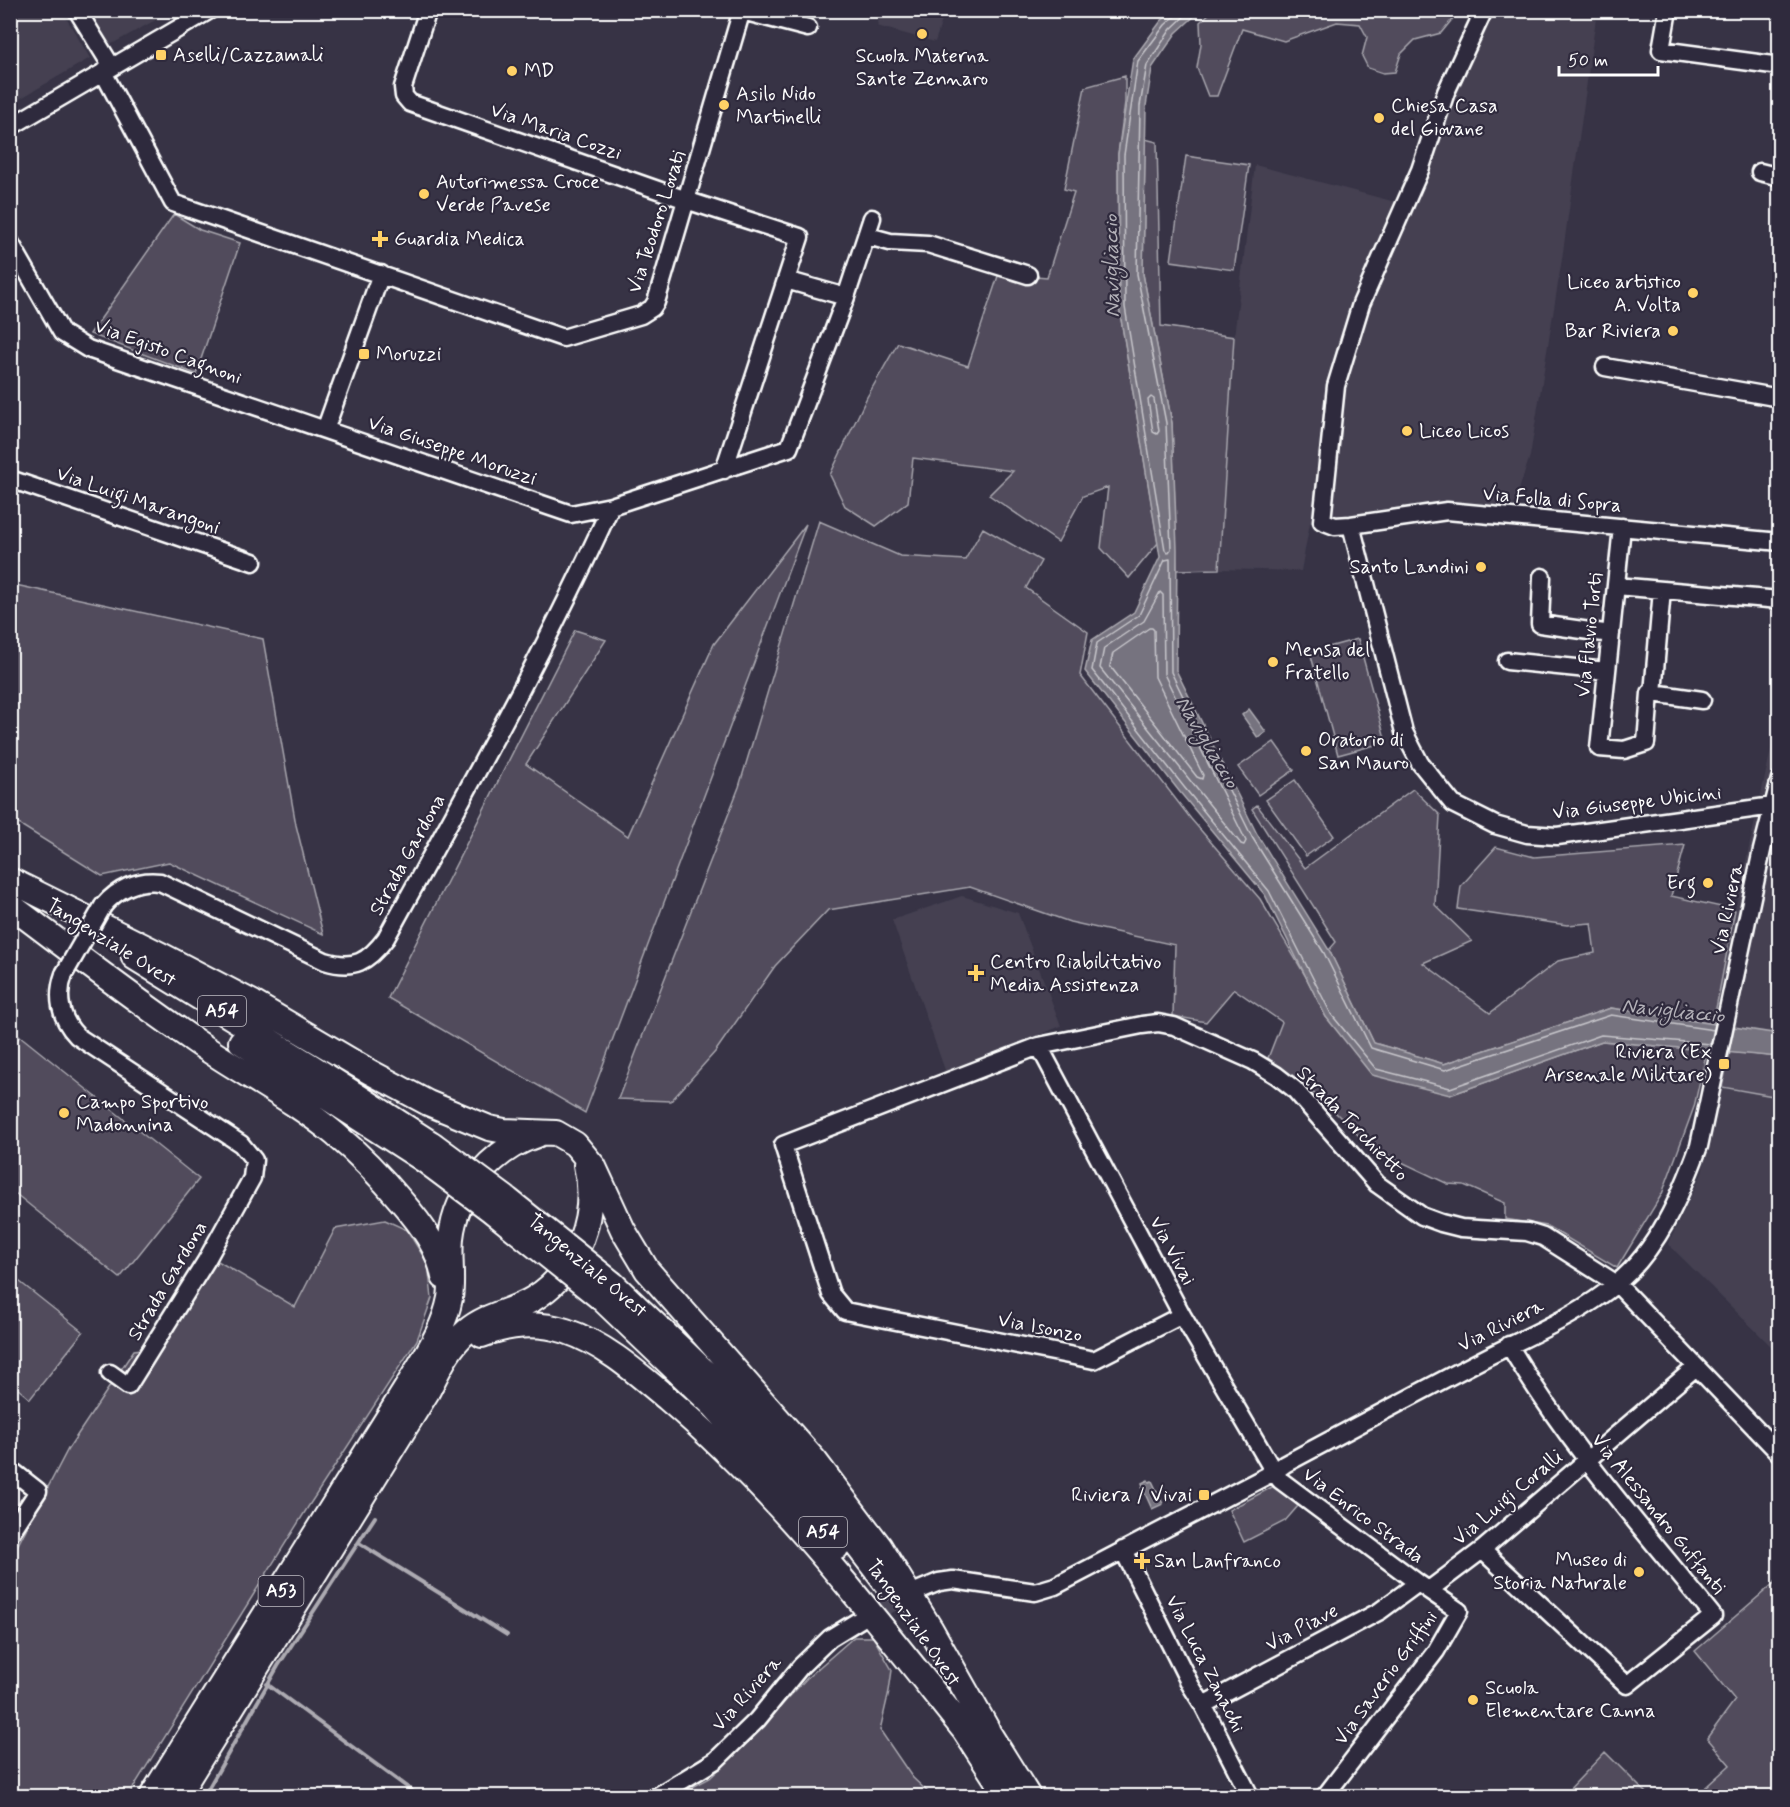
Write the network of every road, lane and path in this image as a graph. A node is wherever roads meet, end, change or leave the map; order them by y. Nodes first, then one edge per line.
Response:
1 (77, 10) edge
2 (210, 10) edge
3 (428, 10) edge
4 (1484, 10) edge
5 (1668, 10) edge
6 (742, 11) edge
7 (808, 28) dead end
8 (1779, 66) edge
9 (108, 70) junction
10 (10, 127) edge
11 (1760, 172) dead end
12 (1779, 177) edge
13 (688, 200) junction
14 (872, 218) dead end
15 (868, 236) junction
16 (10, 242) edge
17 (381, 274) junction
18 (1028, 275) dead end
19 (786, 280) junction
20 (846, 297) junction
21 (1605, 367) dead end
22 (1779, 398) edge
23 (325, 430) junction
24 (724, 471) junction
25 (10, 478) edge
26 (611, 506) junction
27 (1351, 525) junction
28 (1622, 527) junction
29 (1779, 542) edge
30 (252, 562) dead end
31 (1542, 577) dead end
32 (1616, 586) junction
33 (1662, 590) junction
34 (1779, 600) edge
35 (1611, 634) junction
36 (1507, 661) dead end
37 (1607, 671) junction
38 (1653, 693) junction
39 (1702, 700) dead end
40 (1779, 779) edge
41 (1773, 806) junction
42 (10, 880) edge
43 (10, 904) edge
44 (1039, 1046) junction
45 (916, 1094) joint
46 (545, 1132) junction
47 (580, 1149) junction
48 (428, 1152) junction
49 (1617, 1284) junction
50 (447, 1310) junction
51 (1182, 1315) junction
52 (1509, 1345) junction
53 (1696, 1367) junction
54 (110, 1373) dead end
55 (418, 1388) junction
56 (1779, 1454) edge
57 (1586, 1460) junction
58 (10, 1469) edge
59 (1274, 1472) junction
60 (10, 1534) edge
61 (1123, 1550) junction
62 (1482, 1550) junction
63 (1423, 1587) junction
64 (915, 1592) tunnel mouth
65 (861, 1619) tunnel mouth
66 (1203, 1705) junction
67 (976, 1730) junction
68 (178, 1794) edge
69 (659, 1795) edge
70 (152, 1797) edge
71 (1007, 1797) edge
72 (1028, 1797) edge
73 (1250, 1797) edge
74 (1325, 1797) edge

1 - 9 street
2 - 9 street
3 - 13 street, Via Maria Cozzi
4 - 27 street, Via Folla di Sopra
5 - 8 street
6 - 7 street
6 - 13 street, Via Teodoro Lovati
9 - 10 street
9 - 17 street
11 - 12 street
13 - 17 street, Via Teodoro Lovati
13 - 19 street
14 - 15 street, Via Giuseppe Moruzzi
15 - 18 street
15 - 20 street, Via Giuseppe Moruzzi
16 - 23 street, Via Egisto Cagnoni
17 - 23 street
19 - 20 street
19 - 24 street
20 - 24 street, Via Giuseppe Moruzzi
21 - 22 street
23 - 26 street, Via Giuseppe Moruzzi
24 - 26 street, Via Giuseppe Moruzzi
25 - 30 street, Via Luigi Marangoni
26 - 54 street, Strada Gardona, bridge
27 - 28 street, Via Folla di Sopra
27 - 41 street, Via Giuseppe Ubicini
28 - 29 street, Via Folla di Sopra
28 - 32 street, Via Flavio Torti
31 - 35 street
32 - 33 street
32 - 35 street, Via Flavio Torti
33 - 34 street
33 - 38 street
35 - 37 street, Via Flavio Torti
36 - 37 street
37 - 38 street, Via Flavio Torti
38 - 39 street
40 - 41 street, Via Riviera
41 - 49 street, Via Riviera
42 - 46 highway
42 - 48 highway, Tangenziale Ovest / A54
43 - 48 highway, Tangenziale Ovest / A54
43 - 50 highway
44 - 45 street, Strada Torchietto
44 - 49 street, Strada Torchietto
44 - 51 street, Via Vivai
45 - 51 street, Via Isonzo
46 - 47 highway
46 - 50 highway, A53
47 - 55 highway, A53
47 - 67 highway
48 - 67 highway, Tangenziale Ovest / A54, bridge
49 - 52 street, Via Riviera
49 - 53 street, Strada Torchietto
50 - 55 highway, A53
51 - 59 street, Via Vivai
52 - 57 street, Via Alessandro Guffanti
52 - 59 street, Via Riviera
53 - 56 street, Strada Torchietto
53 - 57 street, Via Luigi Coralli
55 - 67 highway
55 - 68 highway, A53
55 - 70 highway, A53
57 - 62 street, Via Luigi Coralli
57 - 62 street, Via Alessandro Guffanti
58 - 60 street
59 - 61 street, Via Riviera
59 - 63 street, Via Enrico Strada
61 - 64 street, Via Riviera
61 - 66 street, Via Luca Zanachi
62 - 63 street, Via Luigi Coralli
63 - 66 street, Via Piave
63 - 74 street, Via Saverio Griffini
65 - 69 street, Via Riviera
66 - 73 street, Via Luca Zanachi
67 - 71 highway, Tangenziale Ovest / A54
67 - 72 highway, Tangenziale Ovest / A54

